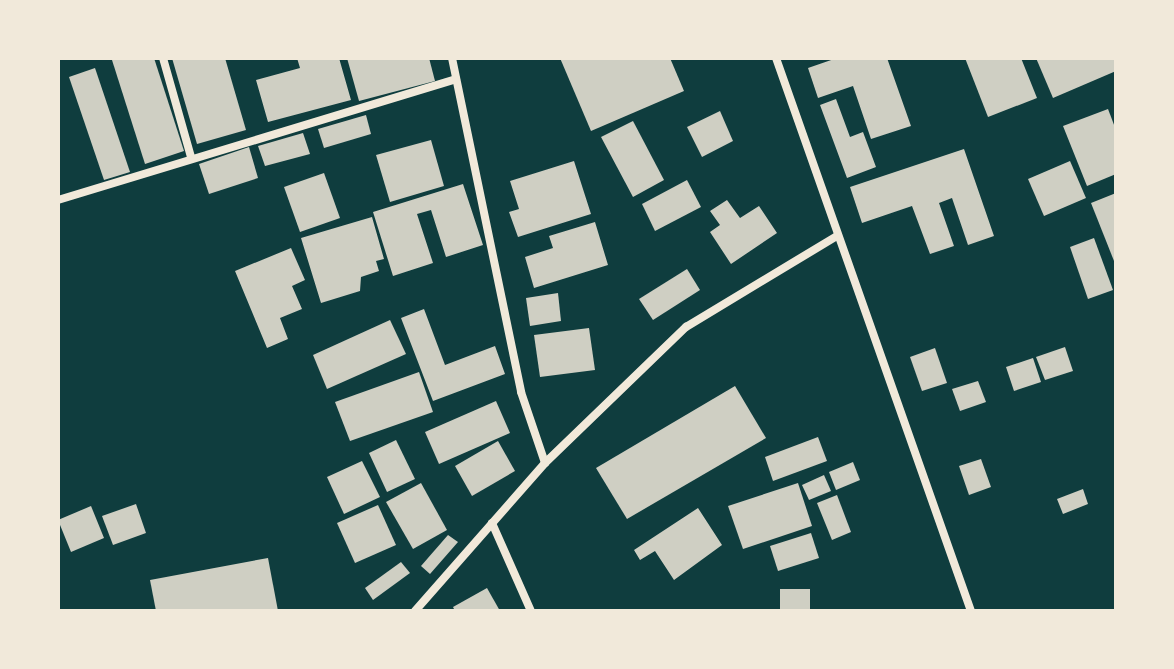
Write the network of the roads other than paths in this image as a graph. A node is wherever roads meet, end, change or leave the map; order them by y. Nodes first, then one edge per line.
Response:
1 (163, 58) edge
2 (452, 58) edge
3 (776, 58) edge
4 (456, 79) junction
5 (191, 157) junction
6 (58, 200) edge
7 (837, 236) junction
8 (545, 463) junction
9 (492, 523) junction
10 (415, 611) edge
11 (531, 611) edge
12 (971, 611) edge

1 - 5 street
2 - 4 street
3 - 7 street
4 - 5 street
4 - 8 street
5 - 6 street
7 - 8 street
7 - 12 street
8 - 9 street
9 - 10 street
9 - 11 street

